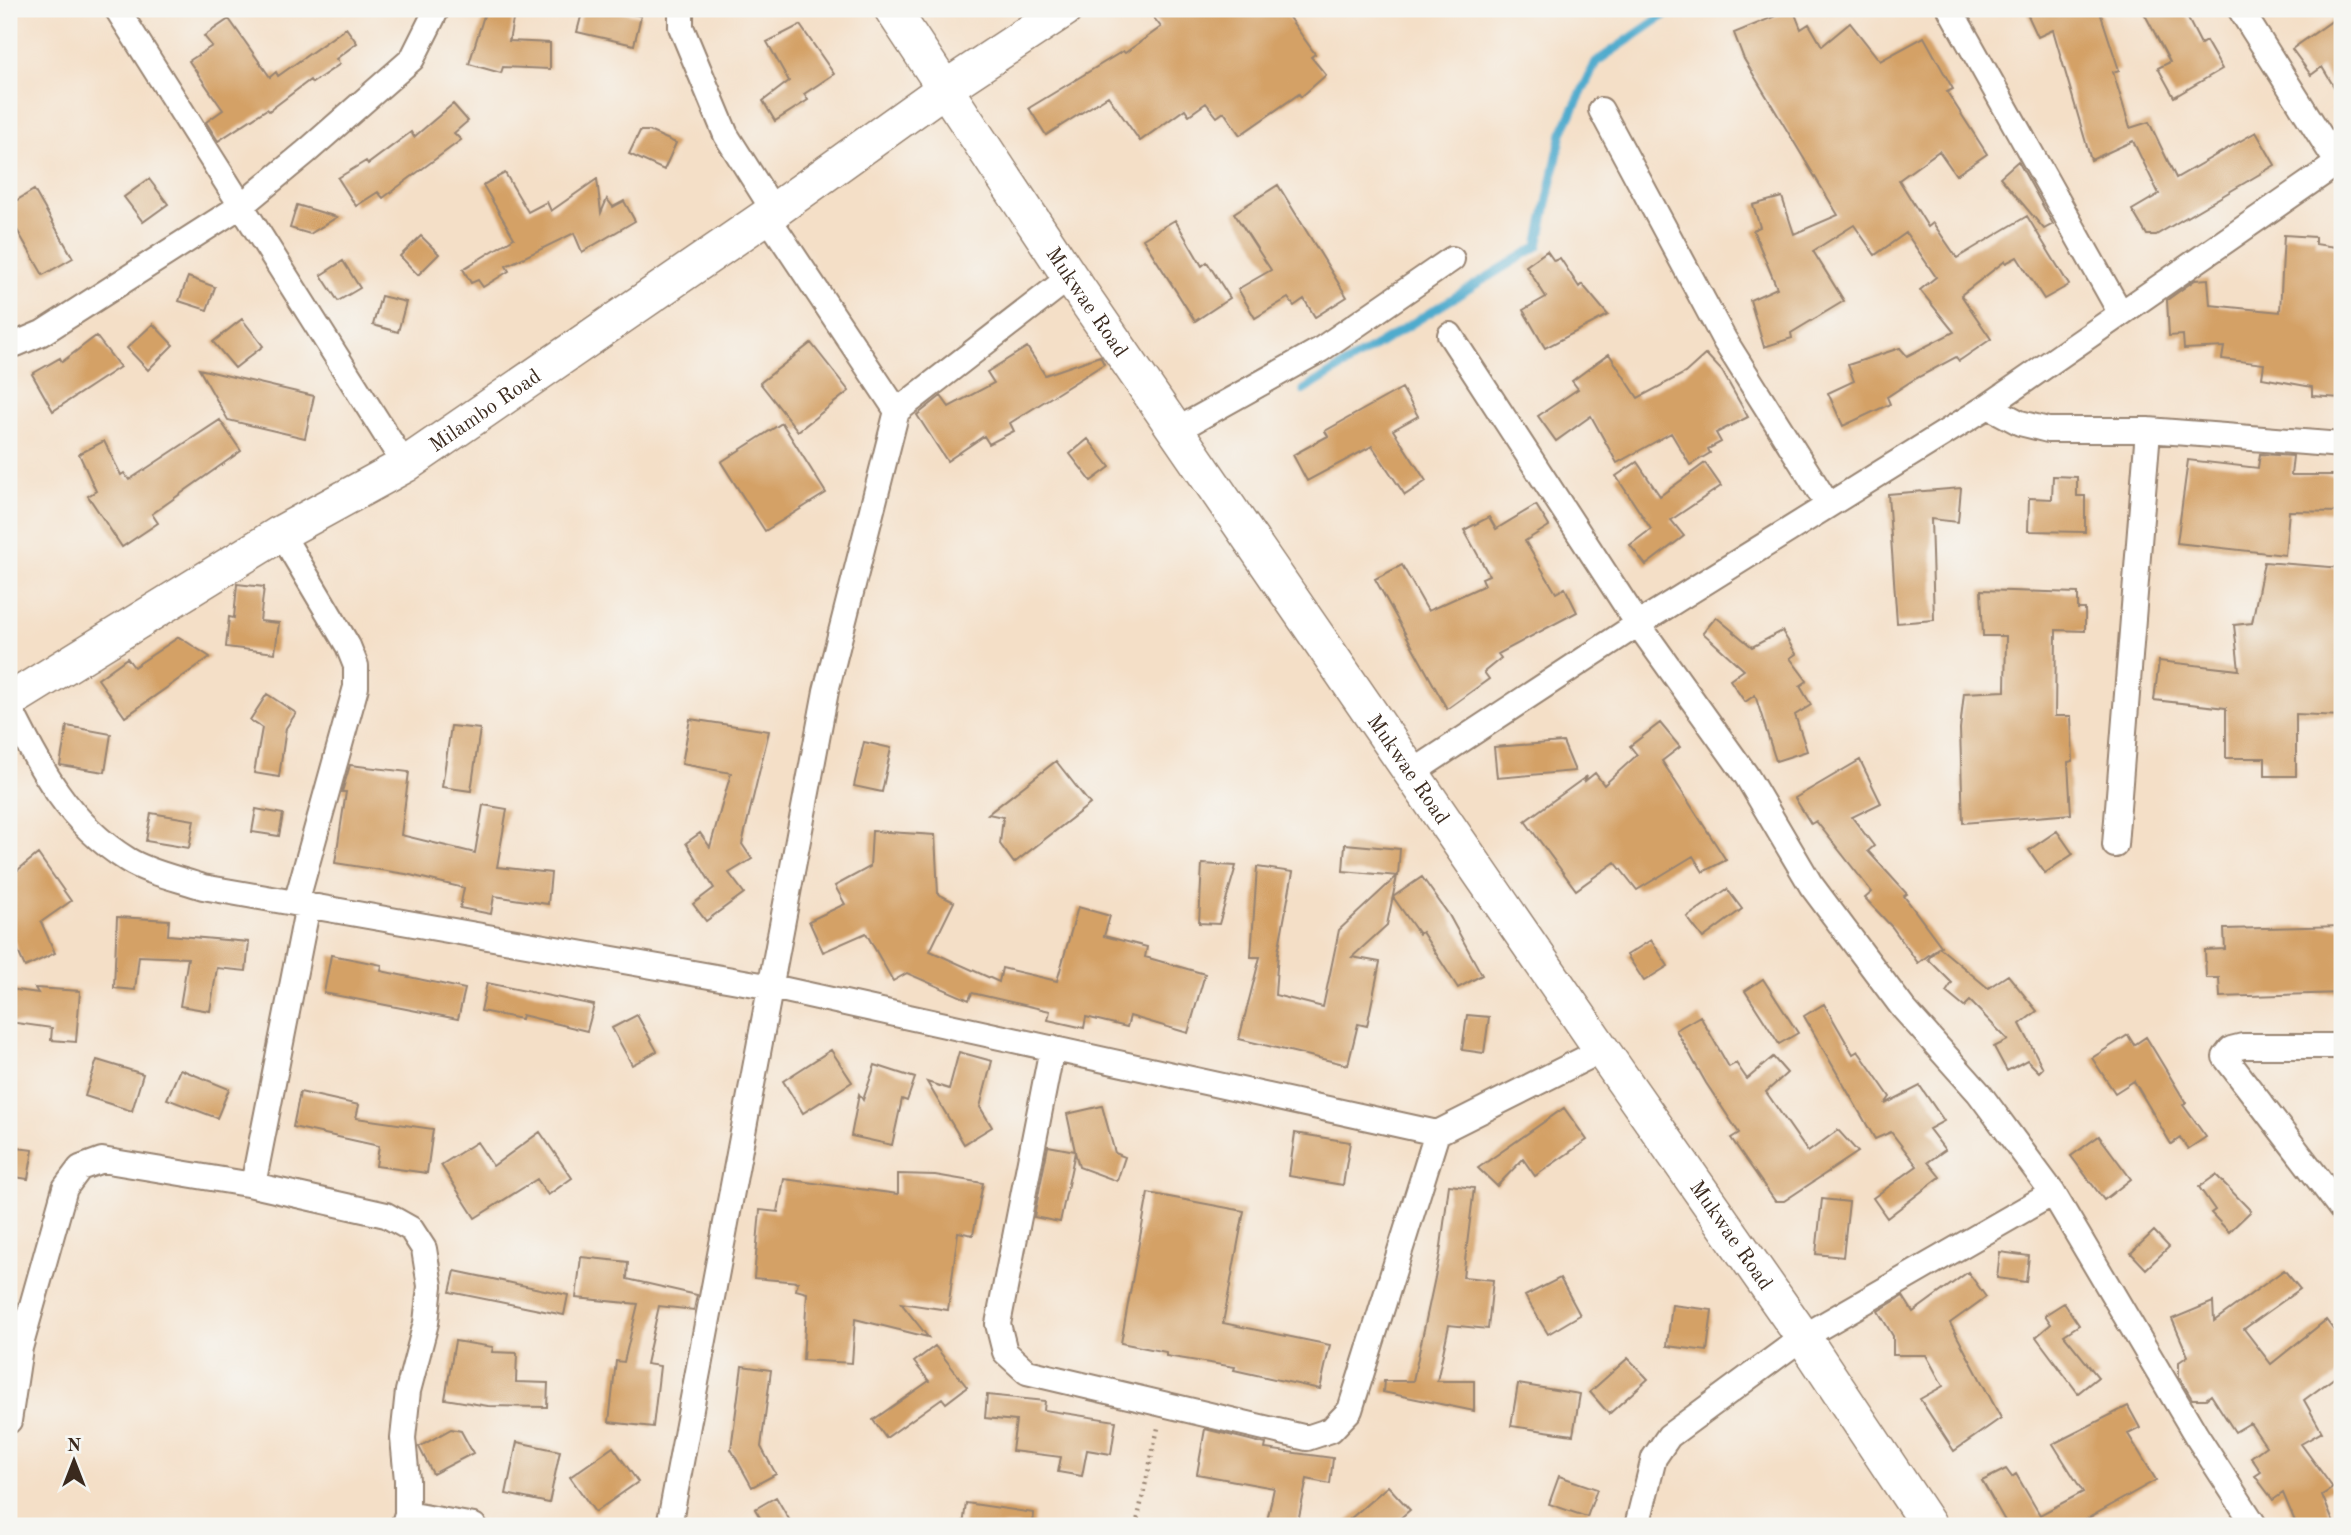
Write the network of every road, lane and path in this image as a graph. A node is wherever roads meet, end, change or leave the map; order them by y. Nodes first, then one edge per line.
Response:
1 (117, 9) edge
2 (437, 9) edge
3 (681, 9) edge
4 (892, 9) edge
5 (1065, 9) edge
6 (1950, 9) edge
7 (2240, 9) edge
8 (944, 89) junction
9 (1601, 110) dead end
10 (2340, 164) edge
11 (242, 205) junction
12 (771, 213) junction
13 (1452, 259) dead end
14 (1070, 276) junction
15 (2120, 312) junction
16 (1450, 335) dead end
17 (9, 344) edge
18 (1988, 405) junction
19 (897, 411) junction
20 (1177, 429) junction
21 (2148, 429) junction
22 (2342, 444) edge
23 (405, 465) junction
24 (1828, 505) junction
25 (281, 533) junction
26 (1638, 624) junction
27 (9, 704) edge
28 (1413, 772) junction
29 (2115, 845) dead end
30 (302, 904) junction
31 (772, 987) junction
32 (2342, 1046) edge
33 (1052, 1048) junction
34 (1602, 1050) junction
35 (1437, 1133) junction
36 (253, 1185) junction
37 (2053, 1192) junction
38 (2342, 1210) edge
39 (1803, 1337) junction
40 (15, 1347) edge
41 (1163, 1404) junction
42 (9, 1421) edge
43 (405, 1520) edge
44 (474, 1526) edge
45 (669, 1526) edge
46 (1136, 1526) edge
47 (1637, 1526) edge
48 (1929, 1526) edge
49 (2255, 1526) edge

1 - 11 street
2 - 11 street
3 - 12 street
4 - 8 street, Mukwae Road
5 - 8 street, Milambo Road
6 - 15 street
7 - 10 street
8 - 12 street, Milambo Road
8 - 14 street, Mukwae Road
9 - 24 street
10 - 15 street
11 - 17 street
11 - 23 street
12 - 19 street
12 - 23 street, Milambo Road
13 - 20 street
14 - 19 street
14 - 20 street, Mukwae Road
15 - 18 street
16 - 26 street
18 - 21 street
18 - 24 street
19 - 31 street
20 - 28 street, Mukwae Road
21 - 22 street
21 - 29 street
23 - 25 street, Milambo Road
24 - 26 street
25 - 27 street, Milambo Road
25 - 30 street
26 - 28 street
26 - 37 street
27 - 30 street
28 - 34 street, Mukwae Road
30 - 31 street
30 - 36 street
31 - 33 street
31 - 45 street
32 - 38 street
33 - 35 street
33 - 41 street
34 - 35 street
34 - 39 street, Mukwae Road
35 - 41 street
36 - 40 street
36 - 43 street
37 - 39 street
37 - 49 street
39 - 47 street
39 - 48 street, Mukwae Road
40 - 42 street
41 - 46 path
43 - 44 street

